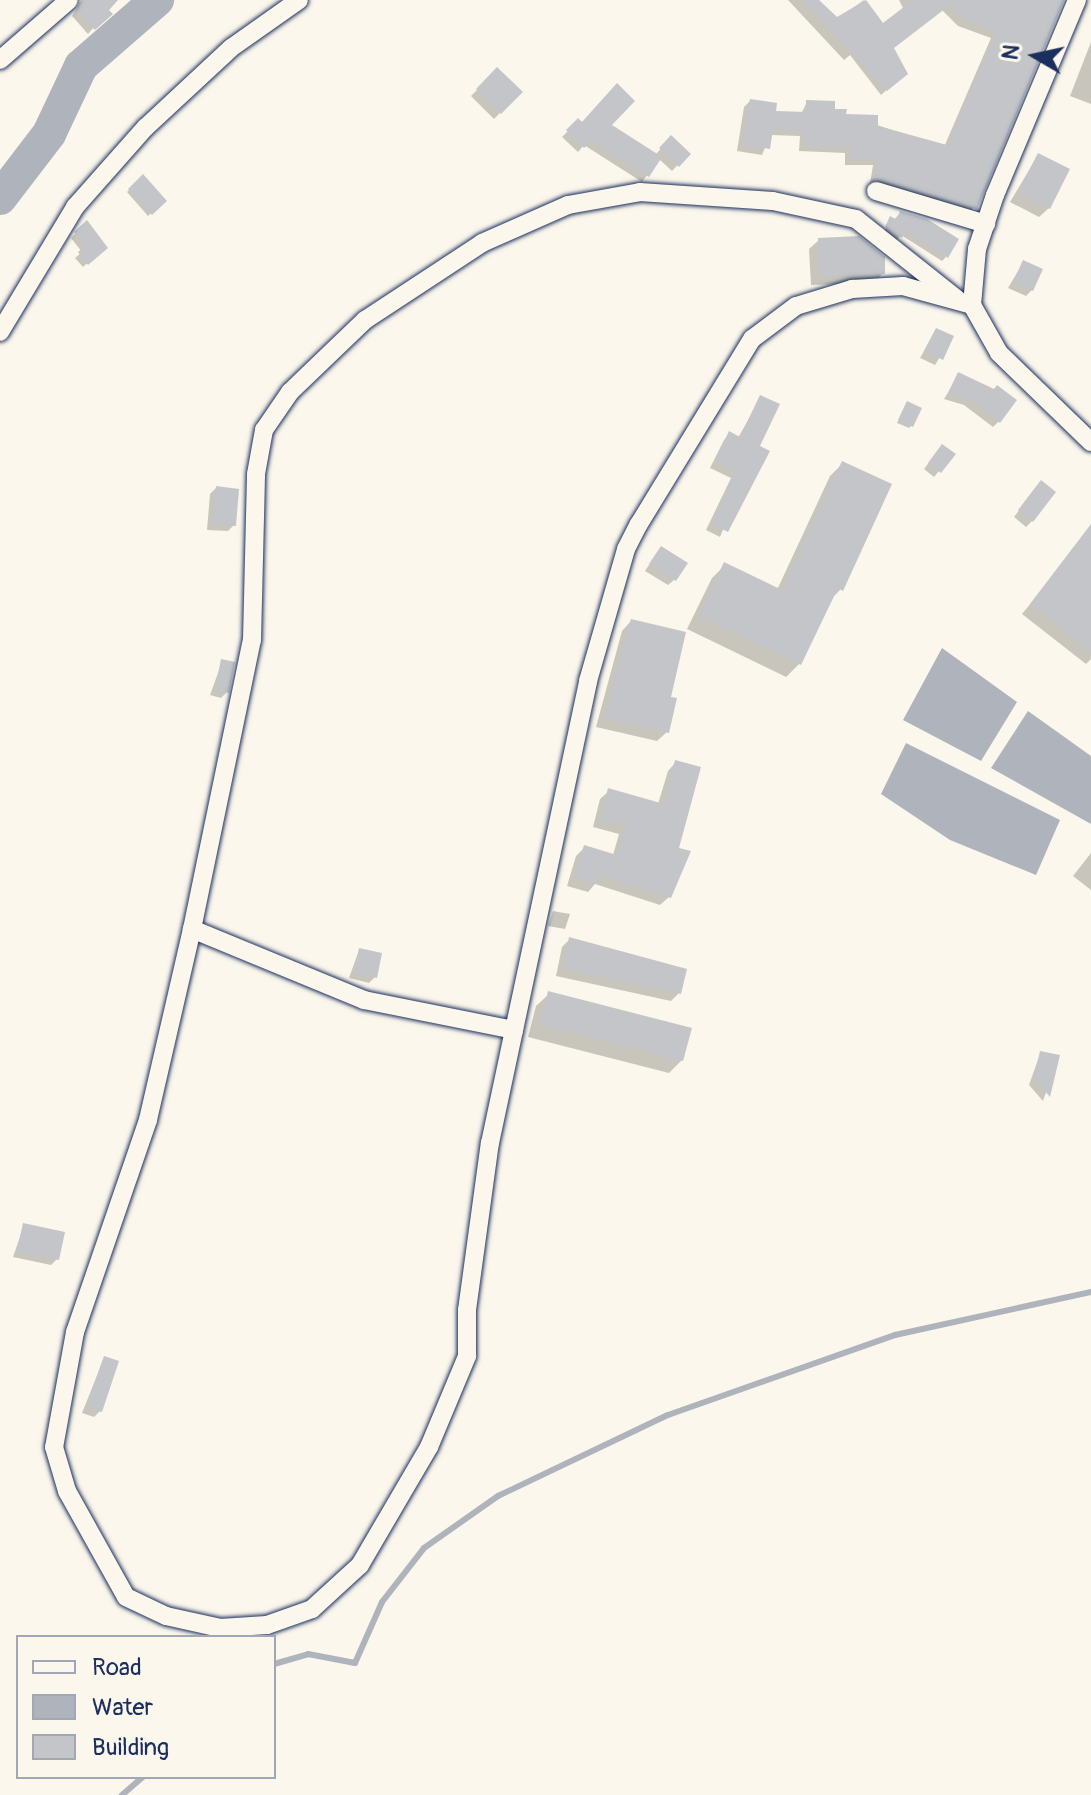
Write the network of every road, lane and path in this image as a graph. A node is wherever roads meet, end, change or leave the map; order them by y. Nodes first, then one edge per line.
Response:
1 (69, 0) edge
2 (299, 0) edge
3 (1077, 0) edge
4 (0, 60) edge
5 (876, 191) dead end
6 (986, 224) junction
7 (965, 302) junction
8 (0, 332) edge
9 (1091, 442) edge
10 (192, 929) junction
11 (514, 1030) junction

1 - 4 street
2 - 8 street
3 - 6 street
5 - 6 street
6 - 7 street
7 - 9 street
7 - 10 street
7 - 11 street
10 - 11 street
10 - 11 street

